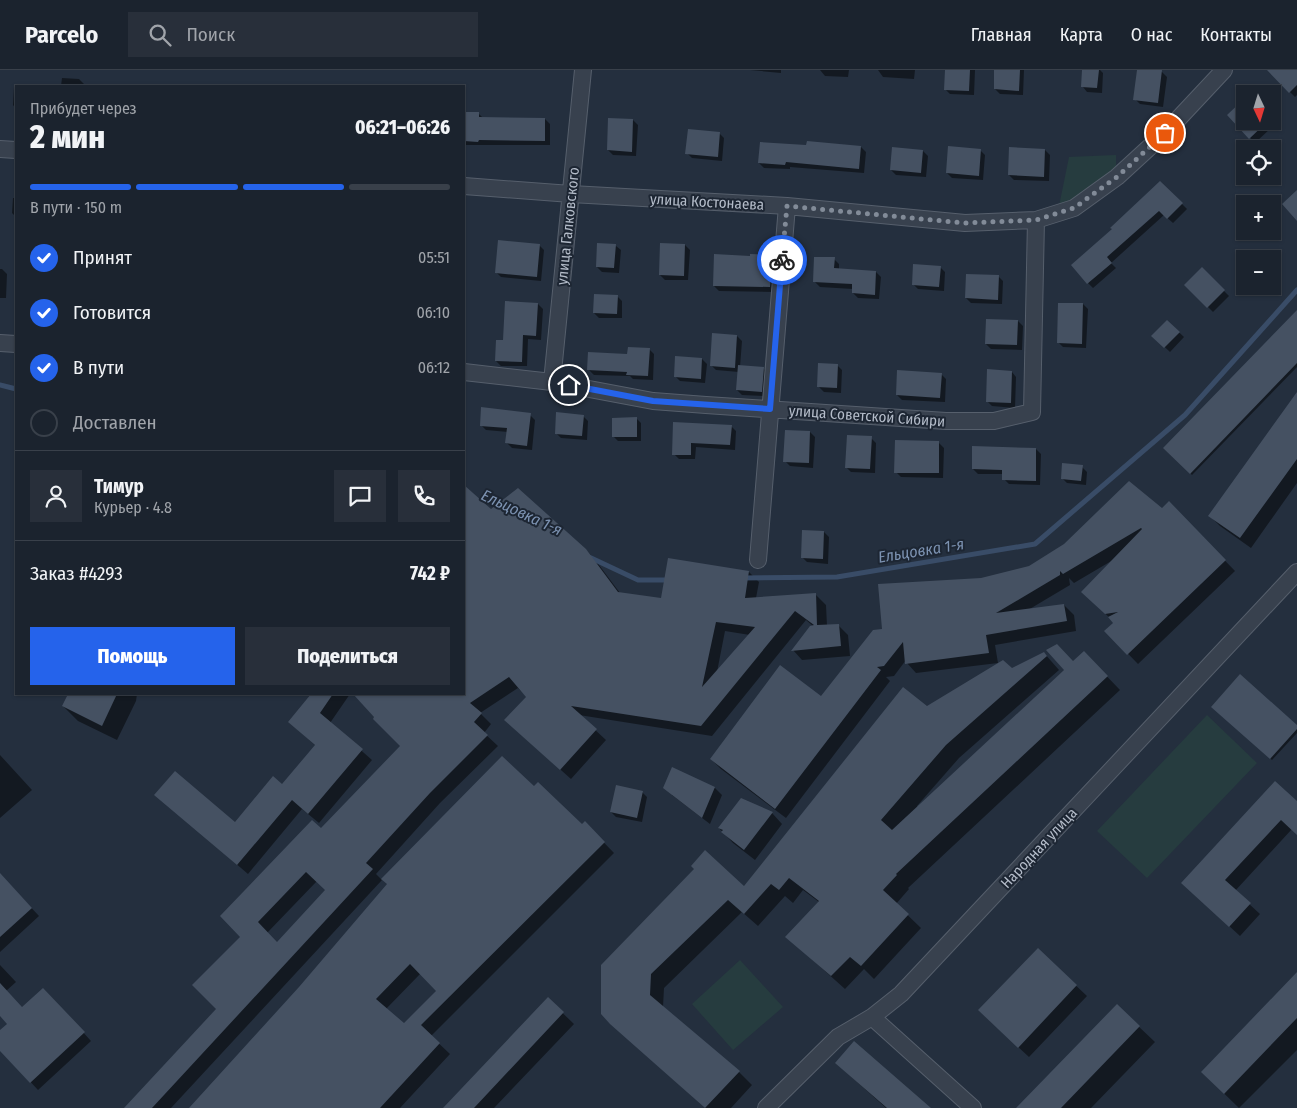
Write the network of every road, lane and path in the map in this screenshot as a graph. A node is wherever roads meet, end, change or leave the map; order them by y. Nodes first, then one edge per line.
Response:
1 (582, 70) edge
2 (1224, 70) edge
3 (0, 149) edge
4 (15, 150) edge
5 (465, 186) edge
6 (571, 194) junction
7 (787, 206) junction
8 (1036, 220) junction
9 (0, 343) edge
10 (15, 344) edge
11 (465, 372) edge
12 (552, 382) junction
13 (770, 409) junction
14 (758, 560) dead end
15 (1297, 572) edge
16 (872, 1017) junction
17 (766, 1108) edge
18 (973, 1108) edge

1 - 6 street, улица Галковского
2 - 8 street, улица Костонаева
3 - 4 street
5 - 6 street, улица Костонаева
6 - 7 street, улица Костонаева
6 - 12 street, улица Галковского
7 - 8 street, улица Костонаева
7 - 13 street
8 - 13 street, улица Советской Сибири
9 - 10 street
11 - 12 street, улица Советской Сибири
12 - 13 street, улица Советской Сибири
13 - 14 street
15 - 16 street, Народная улица
16 - 17 street, Народная улица
16 - 18 street

